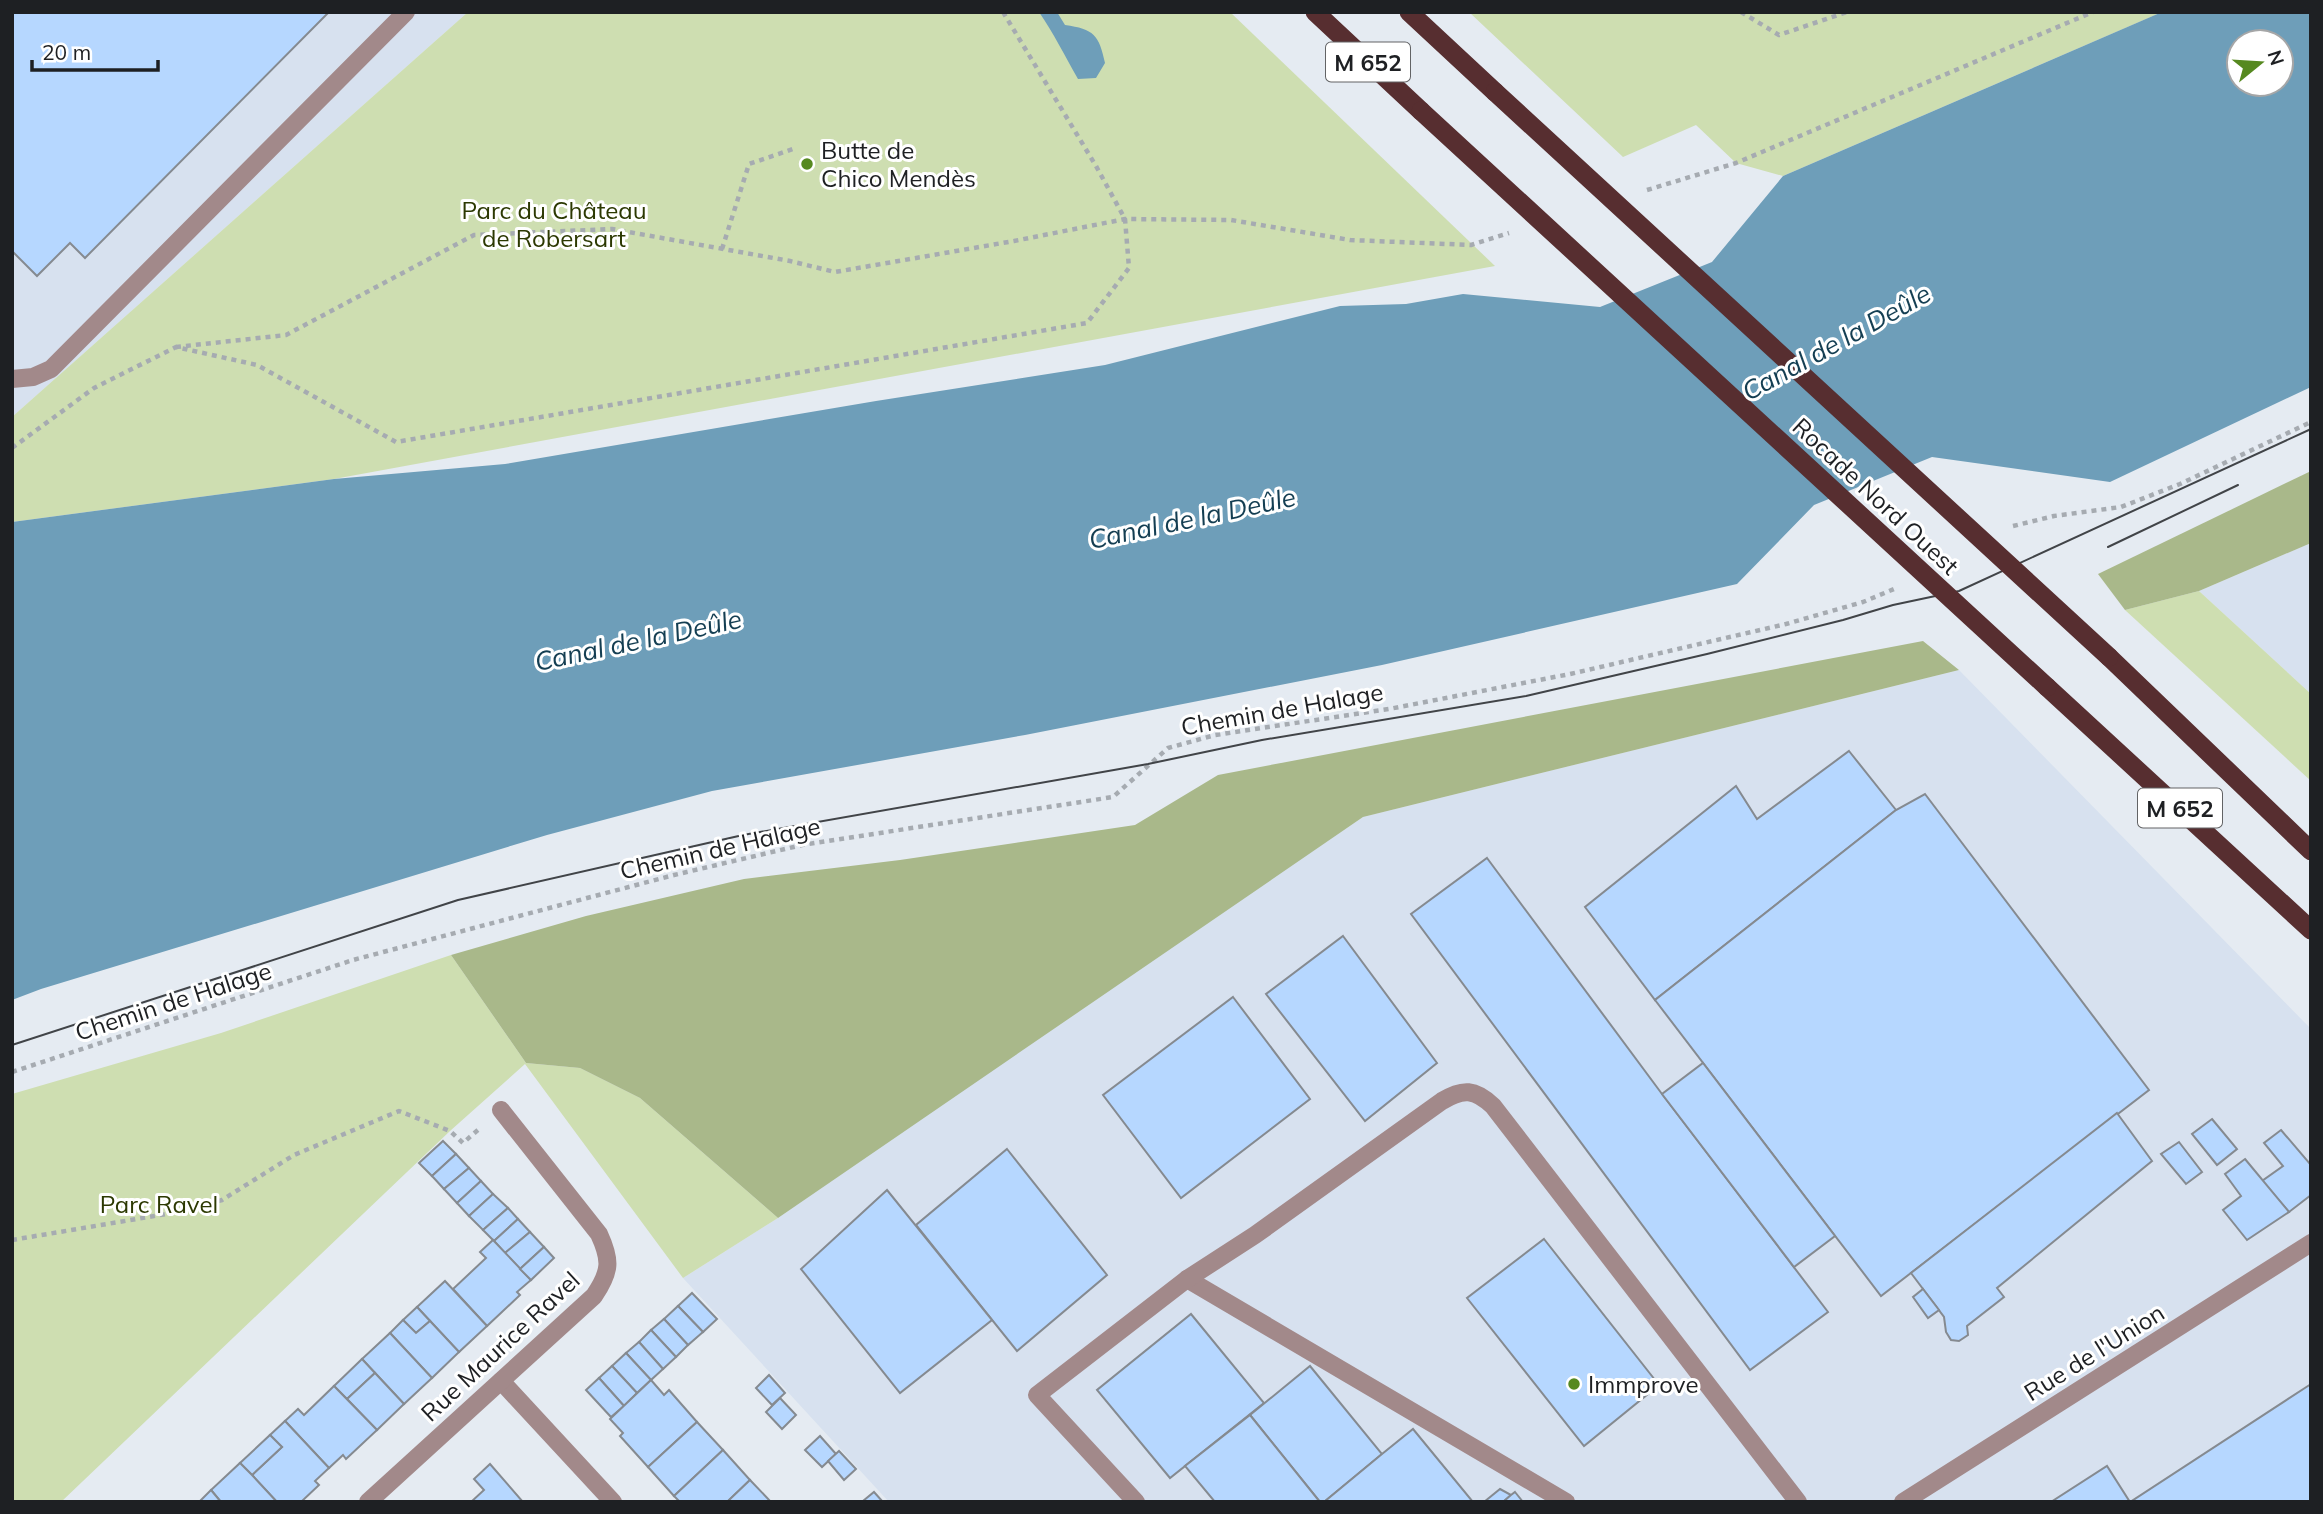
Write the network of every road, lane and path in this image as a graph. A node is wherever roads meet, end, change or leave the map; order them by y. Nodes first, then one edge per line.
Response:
1 (406, 12) edge
2 (1003, 12) edge
3 (1315, 12) edge
4 (1409, 12) edge
5 (1741, 12) edge
6 (1847, 12) edge
7 (793, 149) dead end
8 (1125, 219) junction
9 (722, 249) junction
10 (176, 348) junction
11 (12, 379) edge
12 (2311, 422) edge
13 (12, 448) edge
14 (2003, 530) dead end
15 (1896, 588) dead end
16 (2311, 851) edge
17 (2311, 930) edge
18 (12, 1072) edge
19 (500, 1110) joint
20 (12, 1240) edge
21 (2311, 1243) edge
22 (1187, 1279) junction
23 (501, 1381) junction
24 (368, 1502) edge
25 (613, 1502) edge
26 (1136, 1502) edge
27 (1566, 1502) edge
28 (1797, 1502) edge
29 (1903, 1502) edge

1 - 11 street
2 - 8 path
3 - 17 highway, Rocade Nord Ouest / M 652, bridge
4 - 16 highway, Rocade Nord Ouest / M 652, bridge
5 - 6 path
7 - 9 path
8 - 9 path
8 - 10 path
9 - 10 path
10 - 13 path
12 - 14 path
15 - 18 path, Chemin de Halage
19 - 20 path
19 - 23 street, Rue Maurice Ravel
21 - 29 street, Rue de l'Union
22 - 26 street
22 - 27 street
22 - 28 street
23 - 24 street, Rue Maurice Ravel
23 - 25 street

